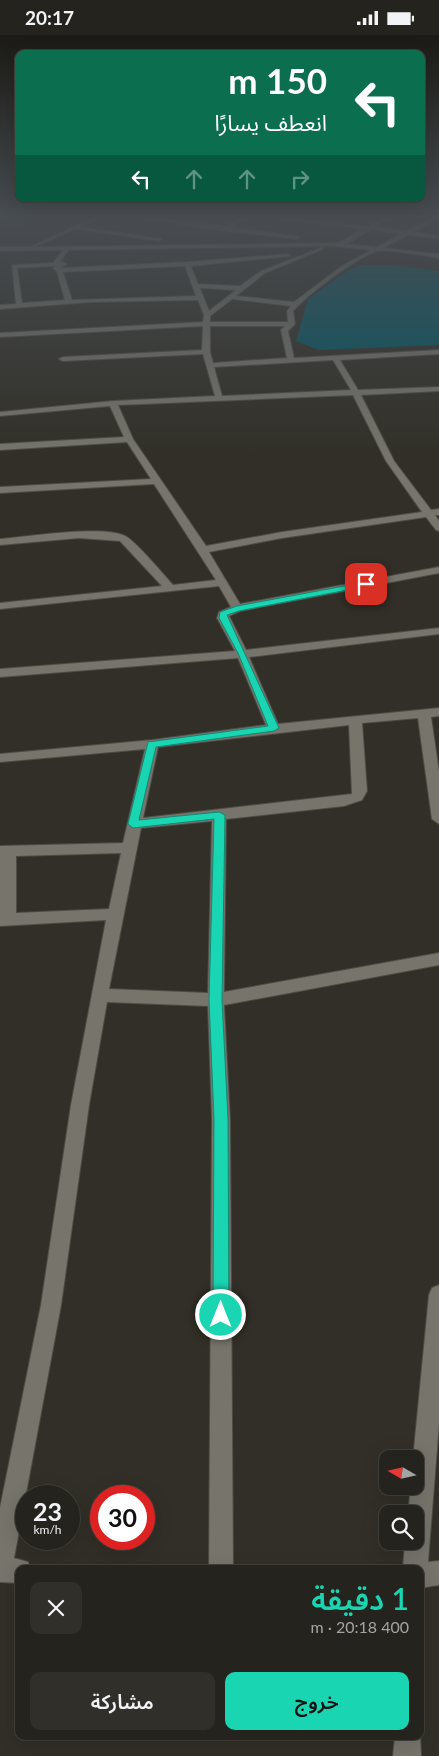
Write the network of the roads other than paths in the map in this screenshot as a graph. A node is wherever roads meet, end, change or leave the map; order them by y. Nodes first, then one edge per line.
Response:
1 (17, 296) edge
2 (69, 296) edge
3 (305, 296) edge
4 (228, 297) joint
5 (199, 298) joint
6 (70, 301) junction
7 (295, 304) junction
8 (19, 305) junction
9 (0, 307) edge
10 (207, 315) junction
11 (208, 323) junction
12 (292, 324) junction
13 (0, 335) edge
14 (206, 352) junction
15 (439, 352) edge
16 (336, 357) junction
17 (63, 359) dead end
18 (291, 360) junction
19 (210, 365) junction
20 (439, 389) edge
21 (356, 392) junction
22 (219, 398) junction
23 (113, 403) junction
24 (0, 414) edge
25 (129, 439) junction
26 (0, 447) edge
27 (157, 481) junction
28 (0, 489) edge
29 (439, 512) edge
30 (427, 513) junction
31 (439, 529) edge
32 (0, 542) edge
33 (203, 549) junction
34 (439, 570) edge
35 (222, 583) junction
36 (171, 589) junction
37 (0, 606) edge
38 (237, 609) junction
39 (439, 631) edge
40 (242, 653) junction
41 (0, 673) edge
42 (439, 711) edge
43 (424, 713) junction
44 (355, 720) junction
45 (274, 728) junction
46 (152, 744) junction
47 (0, 758) edge
48 (439, 812) edge
49 (219, 815) junction
50 (133, 824) junction
51 (128, 848) junction
52 (4, 850) edge
53 (115, 914) junction
54 (4, 920) edge
55 (439, 959) edge
56 (100, 995) junction
57 (216, 1000) junction
58 (439, 1295) edge
59 (221, 1565) edge
60 (416, 1565) edge
61 (0, 1569) edge
62 (15, 1571) edge
63 (439, 1573) edge
64 (424, 1575) edge
65 (408, 1740) edge
66 (407, 1756) edge

1 - 8 street
2 - 6 street
3 - 7 street
4 - 7 street
4 - 10 street
5 - 6 street
5 - 10 street
6 - 8 street
7 - 12 street
8 - 9 street
10 - 11 street
11 - 12 street
11 - 13 street
11 - 14 street
12 - 18 street
14 - 17 street
14 - 19 street
15 - 16 street
16 - 18 street
16 - 21 street
18 - 19 street
19 - 22 street
20 - 21 street
21 - 22 street
21 - 30 street
22 - 23 street
23 - 24 street
23 - 25 street
25 - 26 street
25 - 27 street
27 - 28 street
27 - 33 street
29 - 30 street
30 - 31 street
30 - 33 street
32 - 36 street
33 - 35 street
34 - 38 street
35 - 36 street
35 - 38 street
36 - 37 street
38 - 40 street
39 - 40 street
40 - 41 street
40 - 45 street
42 - 43 street
43 - 44 street
43 - 48 street
44 - 45 street
44 - 49 street
45 - 46 street
46 - 47 street
46 - 50 street
49 - 50 street
49 - 57 street
50 - 51 street
51 - 52 street
51 - 53 street
52 - 54 street
53 - 54 street
53 - 56 street
55 - 57 street
56 - 57 street
56 - 61 street
57 - 59 street
58 - 60 street
61 - 62 street
63 - 64 street
65 - 66 street

